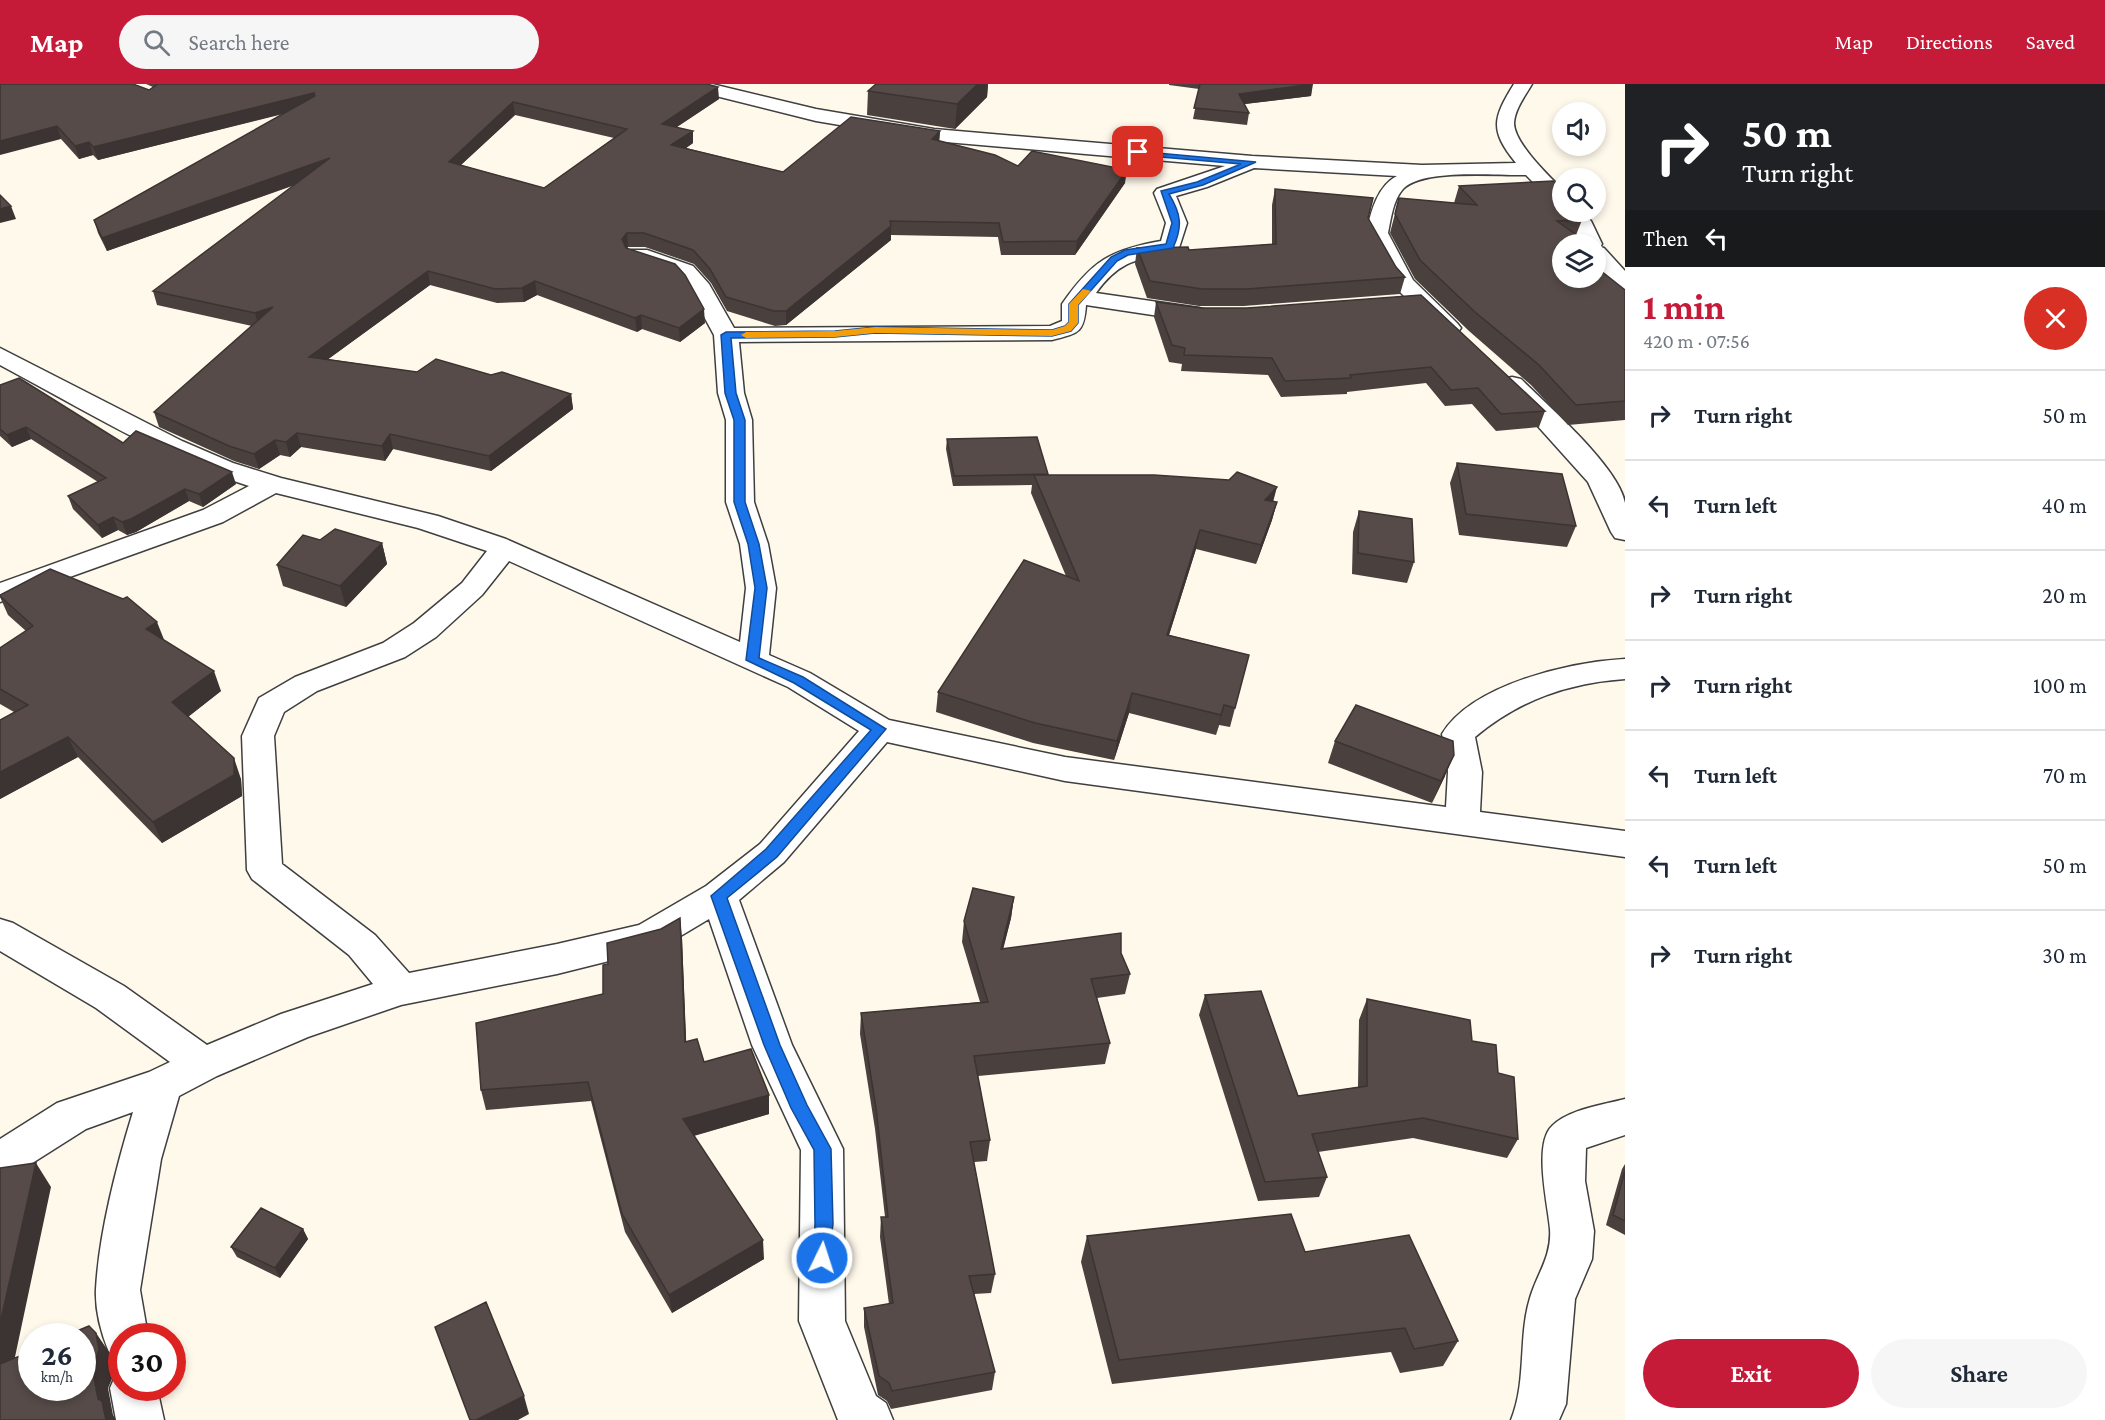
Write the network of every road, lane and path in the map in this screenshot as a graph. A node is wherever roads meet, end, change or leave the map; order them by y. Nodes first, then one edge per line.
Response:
1 (690, 84) edge
2 (1523, 84) edge
3 (1252, 162) junction
4 (1534, 169) junction
5 (1422, 171) junction
6 (1552, 189) edge
7 (636, 254) edge
8 (1606, 264) edge
9 (1625, 285) edge
10 (1082, 298) junction
11 (1424, 302) junction
12 (1392, 304) edge
13 (1221, 315) edge
14 (726, 335) junction
15 (1468, 345) edge
16 (0, 356) edge
17 (1495, 369) edge
18 (272, 484) junction
19 (1625, 532) edge
20 (504, 549) junction
21 (0, 593) edge
22 (753, 660) junction
23 (1625, 669) edge
24 (880, 729) junction
25 (1462, 822) junction
26 (1625, 844) edge
27 (719, 896) junction
28 (0, 933) edge
29 (400, 990) junction
30 (203, 1064) junction
31 (162, 1085) junction
32 (1625, 1117) edge
33 (0, 1161) edge
34 (122, 1323) edge
35 (136, 1401) edge
36 (861, 1418) edge
37 (140, 1420) edge
38 (1535, 1420) edge

1 - 3 street
2 - 4 street
3 - 5 street
3 - 10 street
4 - 5 street
4 - 6 street
5 - 11 street
7 - 14 street
8 - 9 street
10 - 13 street
10 - 14 street
11 - 12 street
11 - 15 street
14 - 22 street
16 - 18 street
17 - 19 street
18 - 20 street
18 - 21 street
20 - 22 street
20 - 29 street
22 - 24 street
23 - 25 street
24 - 25 street
24 - 27 street
25 - 26 street
27 - 29 street
27 - 36 street
28 - 30 street
29 - 30 street
30 - 31 street
31 - 33 street
31 - 34 street
32 - 38 street
35 - 37 street

